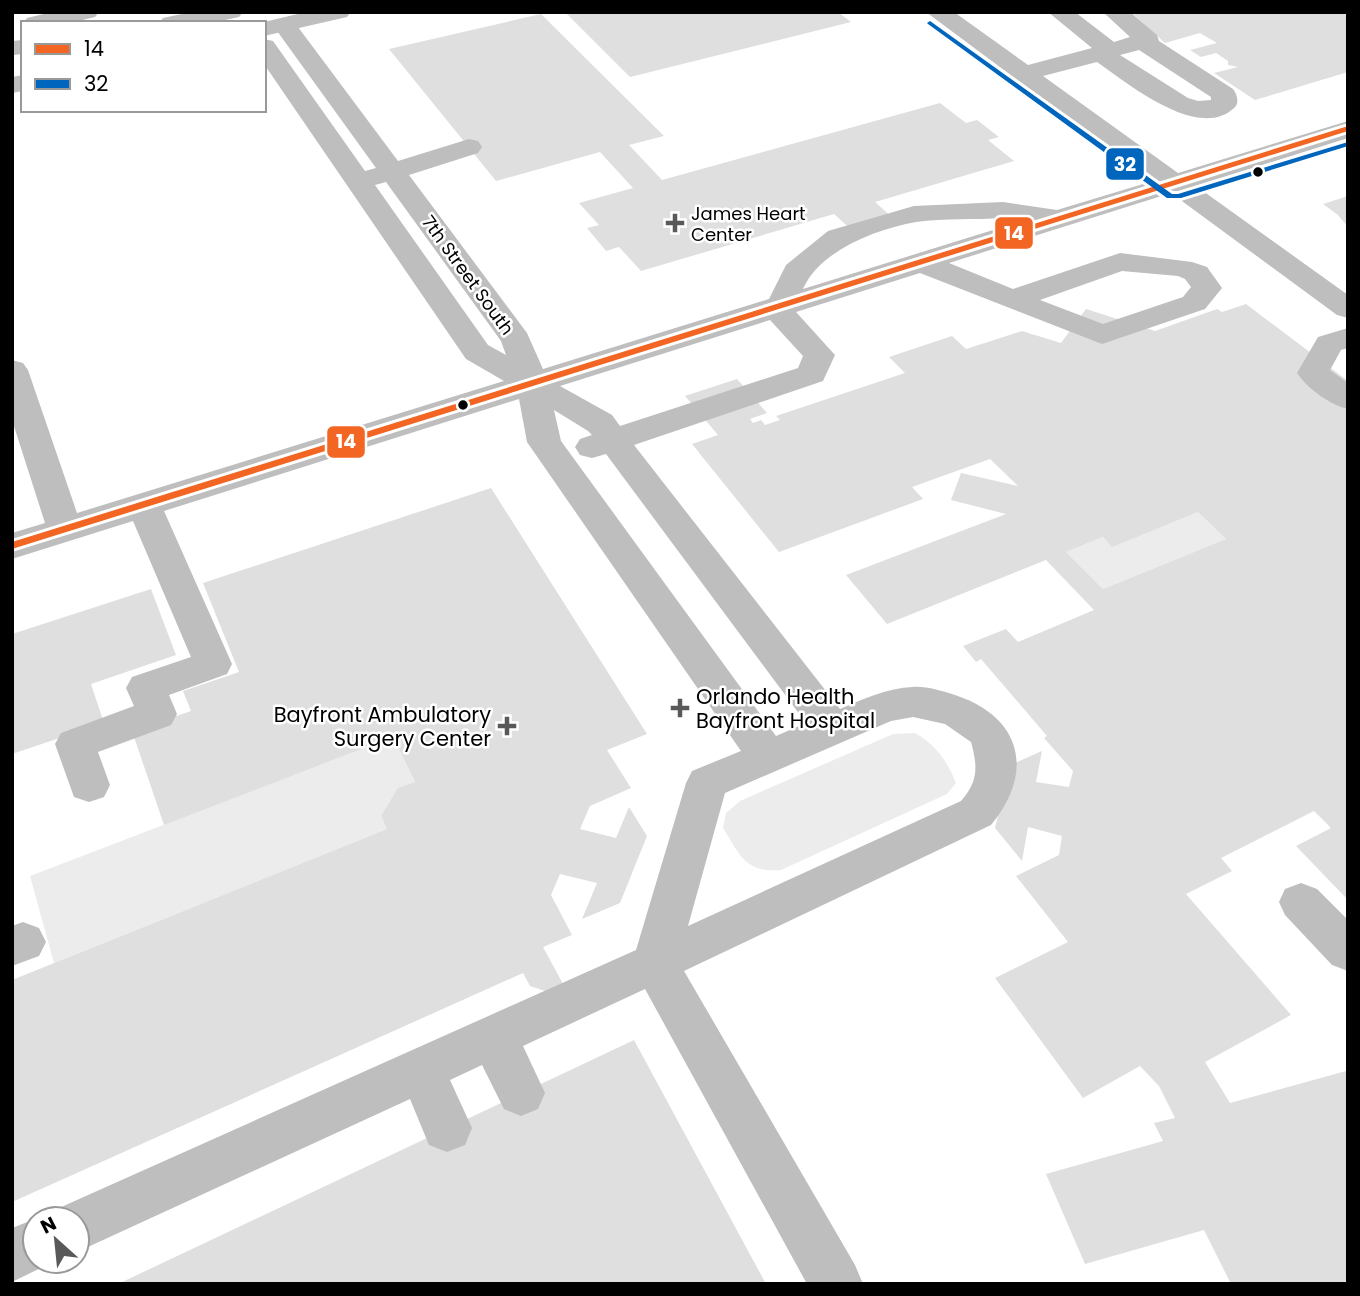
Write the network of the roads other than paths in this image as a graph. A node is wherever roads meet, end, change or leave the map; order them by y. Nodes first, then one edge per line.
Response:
1 (87, 12) edge
2 (231, 12) edge
3 (339, 12) edge
4 (938, 12) edge
5 (1060, 12) edge
6 (44, 21) edge
7 (182, 21) edge
8 (1129, 26) edge
9 (274, 27) edge
10 (1083, 33) junction
11 (1057, 40) dead end
12 (1032, 47) dead end
13 (266, 49) edge
14 (1105, 52) junction
15 (999, 56) junction
16 (1024, 74) junction
17 (1348, 129) edge
18 (469, 147) dead end
19 (393, 172) junction
20 (359, 181) junction
21 (1174, 183) junction
22 (1063, 218) junction
23 (919, 262) junction
24 (1011, 300) junction
25 (778, 306) junction
26 (1348, 309) edge
27 (1348, 337) edge
28 (12, 370) edge
29 (532, 383) junction
30 (1348, 399) edge
31 (614, 440) junction
32 (557, 459) junction
33 (144, 505) junction
34 (65, 529) junction
35 (12, 546) edge
36 (832, 729) junction
37 (768, 757) junction
38 (89, 785) dead end
39 (1301, 902) dead end
40 (1348, 951) edge
41 (655, 963) junction
42 (493, 1037) junction
43 (421, 1069) junction
44 (521, 1093) dead end
45 (447, 1128) dead end
46 (91, 1220) edge
47 (836, 1284) edge

1 - 6 main road
2 - 7 main road
3 - 9 main road
4 - 15 main road
5 - 10 main road
8 - 10 main road
8 - 14 main road
8 - 14 main road
9 - 19 main road, 7th Street South
10 - 11 main road
10 - 14 main road
12 - 15 main road
13 - 20 main road, 7th Street South
14 - 16 main road
15 - 16 main road
16 - 21 main road
17 - 21 main road
18 - 19 main road
19 - 20 main road
19 - 29 main road, 7th Street South
20 - 29 main road, 7th Street South
21 - 22 main road
21 - 26 main road
22 - 23 main road
22 - 25 main road
23 - 24 main road
23 - 25 main road
24 - 24 main road
25 - 29 main road
25 - 31 main road
27 - 30 main road
28 - 34 main road
29 - 31 main road
29 - 32 main road
29 - 33 main road
31 - 32 main road
31 - 36 main road
32 - 37 main road
33 - 34 main road
33 - 38 main road
34 - 35 main road
36 - 37 main road
36 - 41 main road
37 - 41 main road
39 - 40 main road
41 - 42 main road
41 - 47 main road
42 - 43 main road
42 - 44 main road
43 - 45 main road
43 - 46 main road

